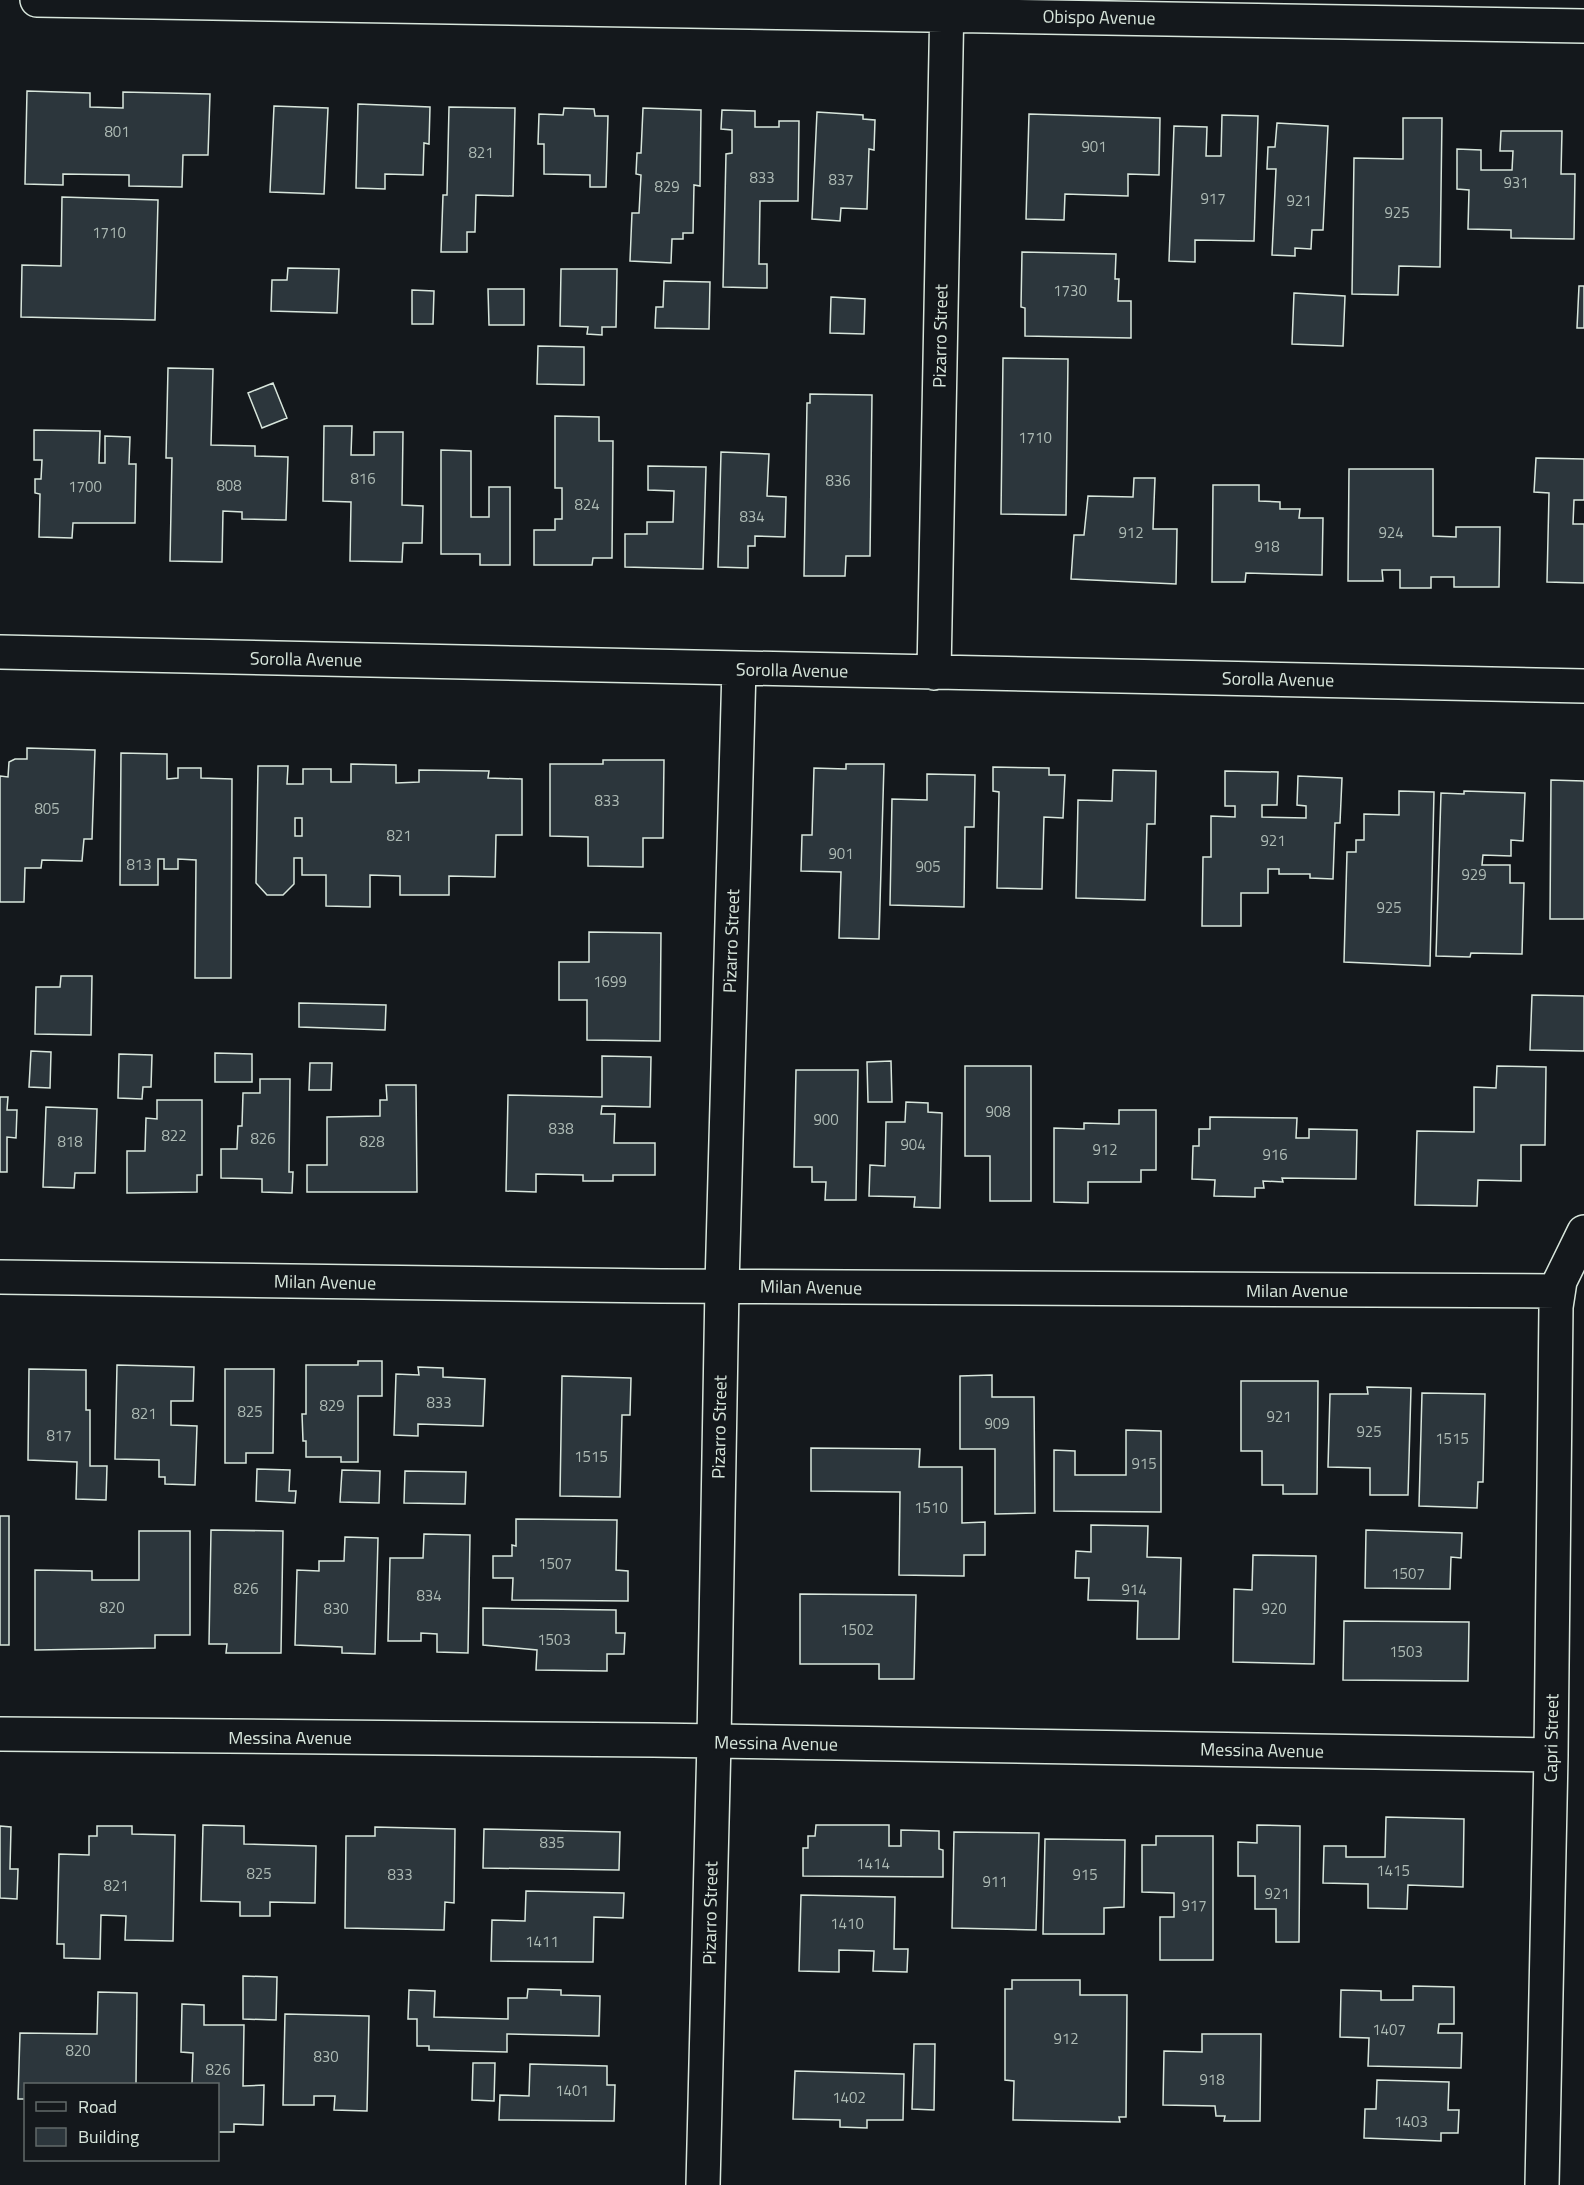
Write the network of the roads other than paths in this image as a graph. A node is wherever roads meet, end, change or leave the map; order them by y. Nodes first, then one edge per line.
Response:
1 (37, 0) edge
2 (946, 7) edge
3 (1584, 26) edge
4 (0, 652) edge
5 (739, 668) junction
6 (934, 673) junction
7 (1584, 686) edge
8 (1584, 1232) edge
9 (0, 1278) edge
10 (722, 1286) junction
11 (1557, 1292) junction
12 (0, 1734) edge
13 (714, 1741) junction
14 (1551, 1755) junction
15 (703, 2185) edge
16 (1542, 2185) edge

1 - 2 street, Obispo Avenue
2 - 3 street, Obispo Avenue
2 - 6 street, Pizarro Street
4 - 5 street, Sorolla Avenue
5 - 6 street, Sorolla Avenue
5 - 10 street, Pizarro Street
6 - 7 street, Sorolla Avenue
8 - 11 street
9 - 10 street, Milan Avenue
10 - 11 street, Milan Avenue
10 - 13 street, Pizarro Street
11 - 14 street, Capri Street
12 - 13 street, Messina Avenue
13 - 14 street, Messina Avenue
13 - 15 street, Pizarro Street
14 - 16 street, Capri Street

